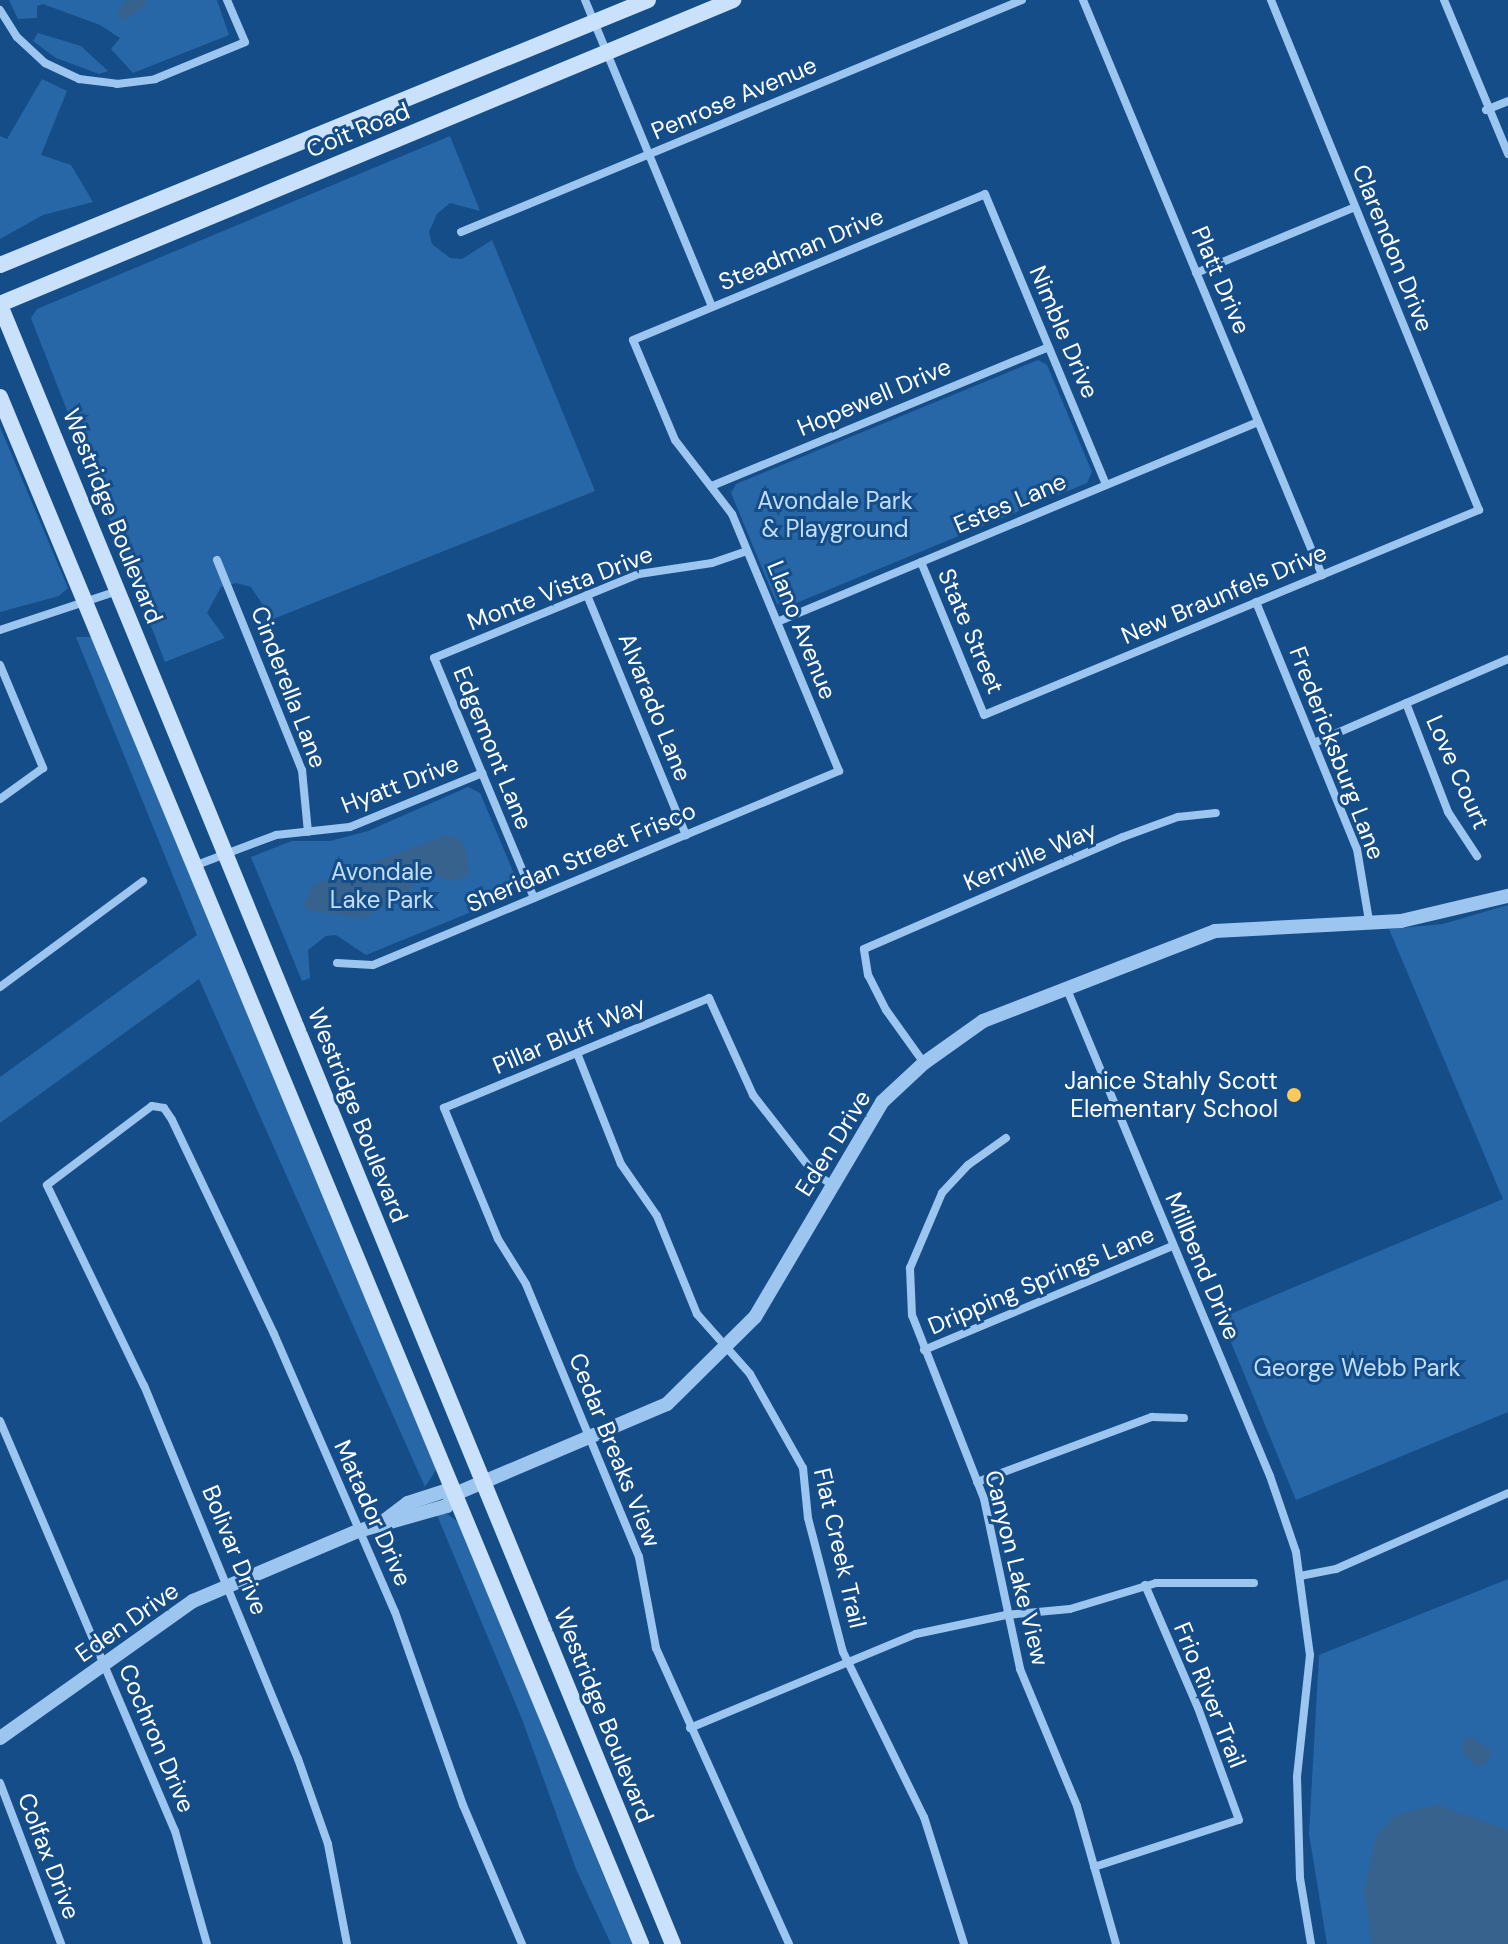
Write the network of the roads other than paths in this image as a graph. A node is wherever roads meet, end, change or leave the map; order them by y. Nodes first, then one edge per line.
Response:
1 (227, 0) edge
2 (585, 0) edge
3 (648, 0) edge
4 (733, 0) edge
5 (1022, 0) edge
6 (1083, 0) edge
7 (1271, 0) edge
8 (1444, 0) edge
9 (0, 10) edge
10 (594, 23) junction
11 (606, 53) junction
12 (1508, 101) edge
13 (1486, 110) junction
14 (649, 154) junction
15 (1508, 154) edge
16 (985, 194) joint
17 (1355, 207) junction
18 (461, 232) dead end
19 (0, 265) edge
20 (1196, 273) junction
21 (0, 304) edge
22 (712, 307) junction
23 (633, 340) joint
24 (1048, 347) junction
25 (0, 397) edge
26 (1258, 422) junction
27 (714, 485) junction
28 (1106, 485) junction
29 (1479, 510) joint
30 (747, 551) junction
31 (217, 560) dead end
32 (921, 562) junction
33 (1322, 575) junction
34 (118, 590) junction
35 (587, 595) junction
36 (1256, 602) junction
37 (86, 604) junction
38 (777, 622) junction
39 (0, 630) edge
40 (434, 658) joint
41 (1508, 659) edge
42 (0, 665) edge
43 (1406, 703) junction
44 (984, 715) joint
45 (1314, 743) junction
46 (839, 771) joint
47 (482, 773) junction
48 (0, 799) edge
49 (1216, 813) dead end
50 (308, 832) junction
51 (686, 835) junction
52 (226, 853) junction
53 (1477, 856) dead end
54 (194, 866) junction
55 (143, 881) dead end
56 (1508, 896) edge
57 (534, 898) junction
58 (1369, 921) junction
59 (337, 963) dead end
60 (1066, 986) junction
61 (0, 987) edge
62 (577, 1053) junction
63 (924, 1063) junction
64 (164, 1108) joint
65 (444, 1108) joint
66 (1006, 1138) dead end
67 (831, 1184) junction
68 (1173, 1246) junction
69 (726, 1349) junction
70 (924, 1350) junction
71 (1184, 1418) dead end
72 (0, 1421) edge
73 (590, 1440) junction
74 (482, 1482) junction
75 (977, 1482) junction
76 (1508, 1493) edge
77 (455, 1494) junction
78 (358, 1531) junction
79 (1300, 1576) junction
80 (1254, 1583) dead end
81 (1145, 1585) junction
82 (228, 1586) junction
83 (1006, 1615) junction
84 (845, 1660) junction
85 (104, 1662) junction
86 (690, 1728) junction
87 (0, 1738) edge
88 (0, 1783) edge
89 (1094, 1867) junction
90 (61, 1944) edge
91 (207, 1944) edge
92 (347, 1944) edge
93 (522, 1944) edge
94 (641, 1944) edge
95 (673, 1944) edge
96 (789, 1944) edge
97 (964, 1944) edge
98 (1116, 1944) edge
99 (1311, 1944) edge

1 - 9 street
2 - 10 street
3 - 10 main road, Coit Road
4 - 11 main road, Coit Road
5 - 14 street, Penrose Avenue
6 - 20 street, Platt Drive
7 - 17 street, Clarendon Drive
8 - 13 street
10 - 11 street
10 - 19 main road, Coit Road
11 - 14 street
11 - 21 main road, Coit Road
12 - 13 street
13 - 15 street
14 - 18 street, Penrose Avenue
14 - 22 street
16 - 22 street, Steadman Drive
16 - 24 street, Nimble Drive
17 - 20 street
17 - 29 street, Clarendon Drive
20 - 26 street, Platt Drive
21 - 34 main road, Westridge Boulevard
22 - 23 street, Steadman Drive
23 - 27 street, Llano Avenue
24 - 27 street, Hopewell Drive
24 - 28 street, Nimble Drive
25 - 37 main road
26 - 28 street, Estes Lane
26 - 33 street, Platt Drive
27 - 30 street, Llano Avenue
28 - 32 street, Estes Lane
29 - 33 street, New Braunfels Drive
30 - 35 street, Monte Vista Drive
30 - 38 street, Llano Avenue
31 - 50 street, Cinderella Lane
32 - 38 street, Estes Lane
32 - 44 street, State Street
33 - 36 street, New Braunfels Drive
34 - 37 street
34 - 52 main road, Westridge Boulevard
35 - 40 street, Monte Vista Drive
35 - 51 street, Alvarado Lane
36 - 44 street, New Braunfels Drive
36 - 45 street, Fredericksburg Lane
37 - 39 street
37 - 54 main road
38 - 46 street, Llano Avenue
40 - 47 street, Edgemont Lane
41 - 43 street
42 - 48 street
43 - 45 street
43 - 53 street, Love Court
45 - 58 street, Fredericksburg Lane
46 - 51 street, Sheridan Street Frisco
47 - 50 street, Hyatt Drive
47 - 57 street, Edgemont Lane
49 - 63 street, Kerrville Way
50 - 52 street, Hyatt Drive
51 - 57 street, Sheridan Street Frisco
52 - 54 street, Hyatt Drive
52 - 74 main road, Westridge Boulevard
54 - 77 main road
55 - 61 street
56 - 58 street, Eden Drive
57 - 59 street, Sheridan Street Frisco
58 - 60 street, Eden Drive
60 - 63 street, Eden Drive
60 - 68 street, Millbend Drive
62 - 65 street, Pillar Bluff Way
62 - 67 street, Pillar Bluff Way
62 - 69 street, Flat Creek Trail
63 - 67 street, Eden Drive
64 - 78 street, Matador Drive
64 - 82 street, Bolivar Drive
65 - 73 street, Cedar Breaks View
66 - 70 street, Canyon Lake View
67 - 69 street, Eden Drive
68 - 70 street, Dripping Springs Lane
68 - 79 street, Millbend Drive
69 - 73 street, Eden Drive
69 - 84 street, Flat Creek Trail
70 - 75 street, Canyon Lake View
71 - 75 street
72 - 85 street, Cochron Drive
73 - 74 street, Eden Drive
73 - 86 street, Cedar Breaks View
74 - 77 street, Eden Drive
74 - 95 main road, Westridge Boulevard
75 - 83 street, Canyon Lake View
76 - 79 street
77 - 78 street, Eden Drive
77 - 94 main road
78 - 82 street, Eden Drive
78 - 93 street, Matador Drive
79 - 99 street, Millbend Drive
80 - 81 street
81 - 83 street
81 - 89 street, Frio River Trail
82 - 85 street, Eden Drive
82 - 92 street, Bolivar Drive
83 - 84 street
83 - 89 street, Canyon Lake View
84 - 86 street
84 - 97 street, Flat Creek Trail
85 - 87 street, Eden Drive
85 - 91 street, Cochron Drive
86 - 96 street, Cedar Breaks View
88 - 90 street, Colfax Drive
89 - 98 street, Canyon Lake View

